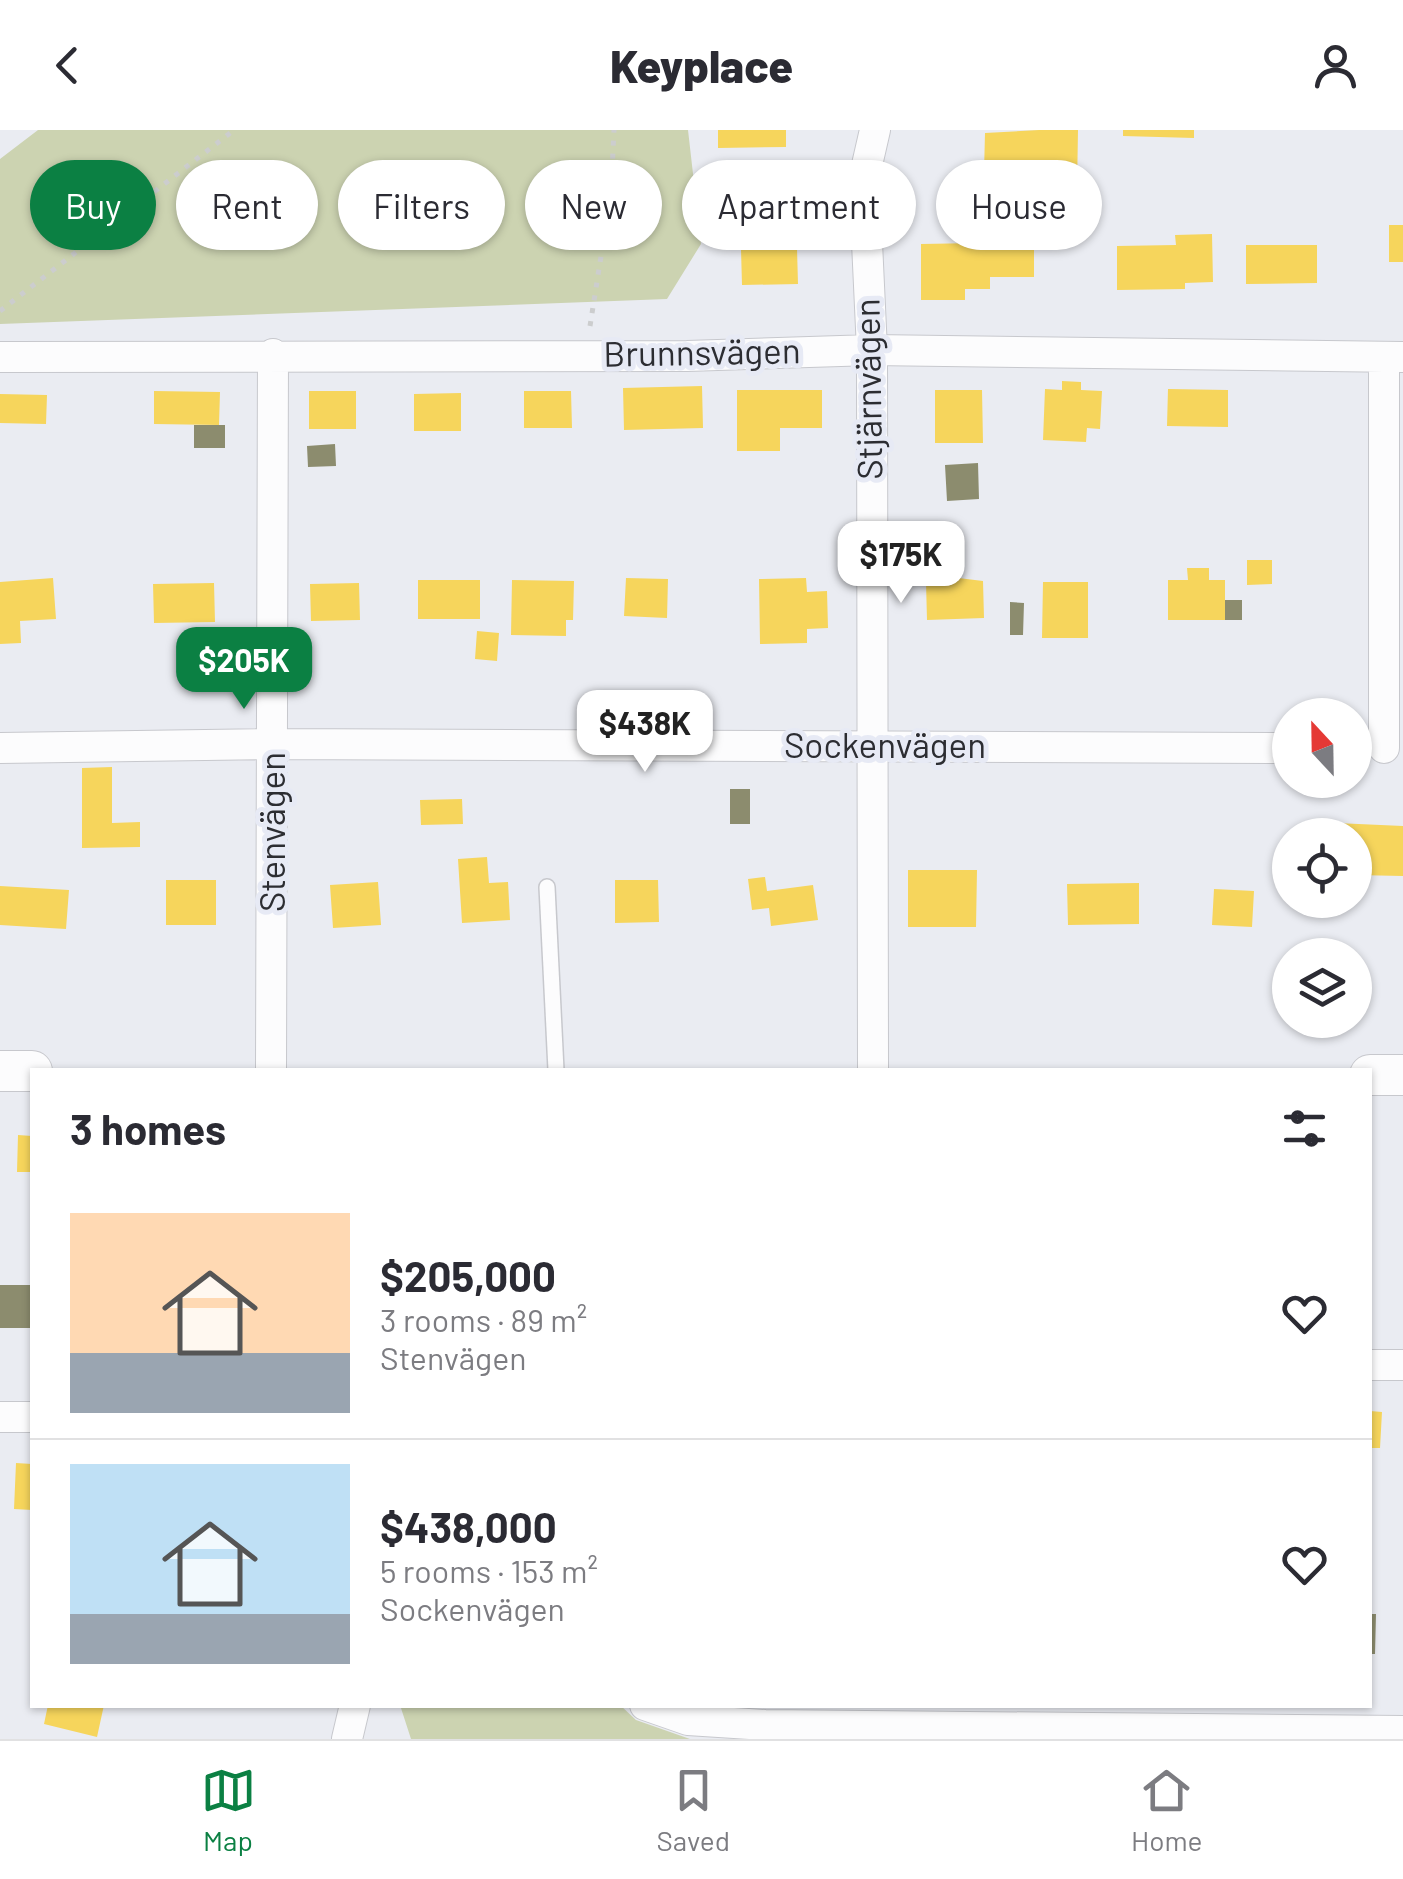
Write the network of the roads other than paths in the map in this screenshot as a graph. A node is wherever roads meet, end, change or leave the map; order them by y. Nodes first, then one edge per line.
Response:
1 (874, 130) edge
2 (872, 350) junction
3 (274, 354) junction
4 (0, 357) edge
5 (1393, 357) edge
6 (274, 744) junction
7 (870, 746) junction
8 (0, 748) edge
9 (1272, 748) edge
10 (1381, 748) edge
11 (547, 887) dead end
12 (271, 1068) edge
13 (556, 1068) edge
14 (873, 1068) edge
15 (0, 1070) edge
16 (30, 1070) edge
17 (1372, 1075) edge
18 (1403, 1076) edge
19 (1372, 1365) edge
20 (1403, 1365) edge
21 (0, 1417) edge
22 (30, 1417) edge
23 (354, 1708) edge
24 (654, 1708) edge
25 (1403, 1731) edge
26 (347, 1739) edge

1 - 2 street, Stjärnvägen
2 - 3 street, Brunnsvägen
2 - 5 street, Brunnsvägen
2 - 7 street, Stjärnvägen
3 - 4 street, Brunnsvägen
3 - 6 street, Stenvägen
5 - 10 street
6 - 7 street, Sockenvägen
6 - 8 street, Sockenvägen
6 - 12 street, Stenvägen
7 - 9 street, Sockenvägen
7 - 14 street, Stjärnvägen
11 - 13 lane
15 - 16 street
17 - 18 street
19 - 20 street
21 - 22 street
23 - 26 street
24 - 25 street

